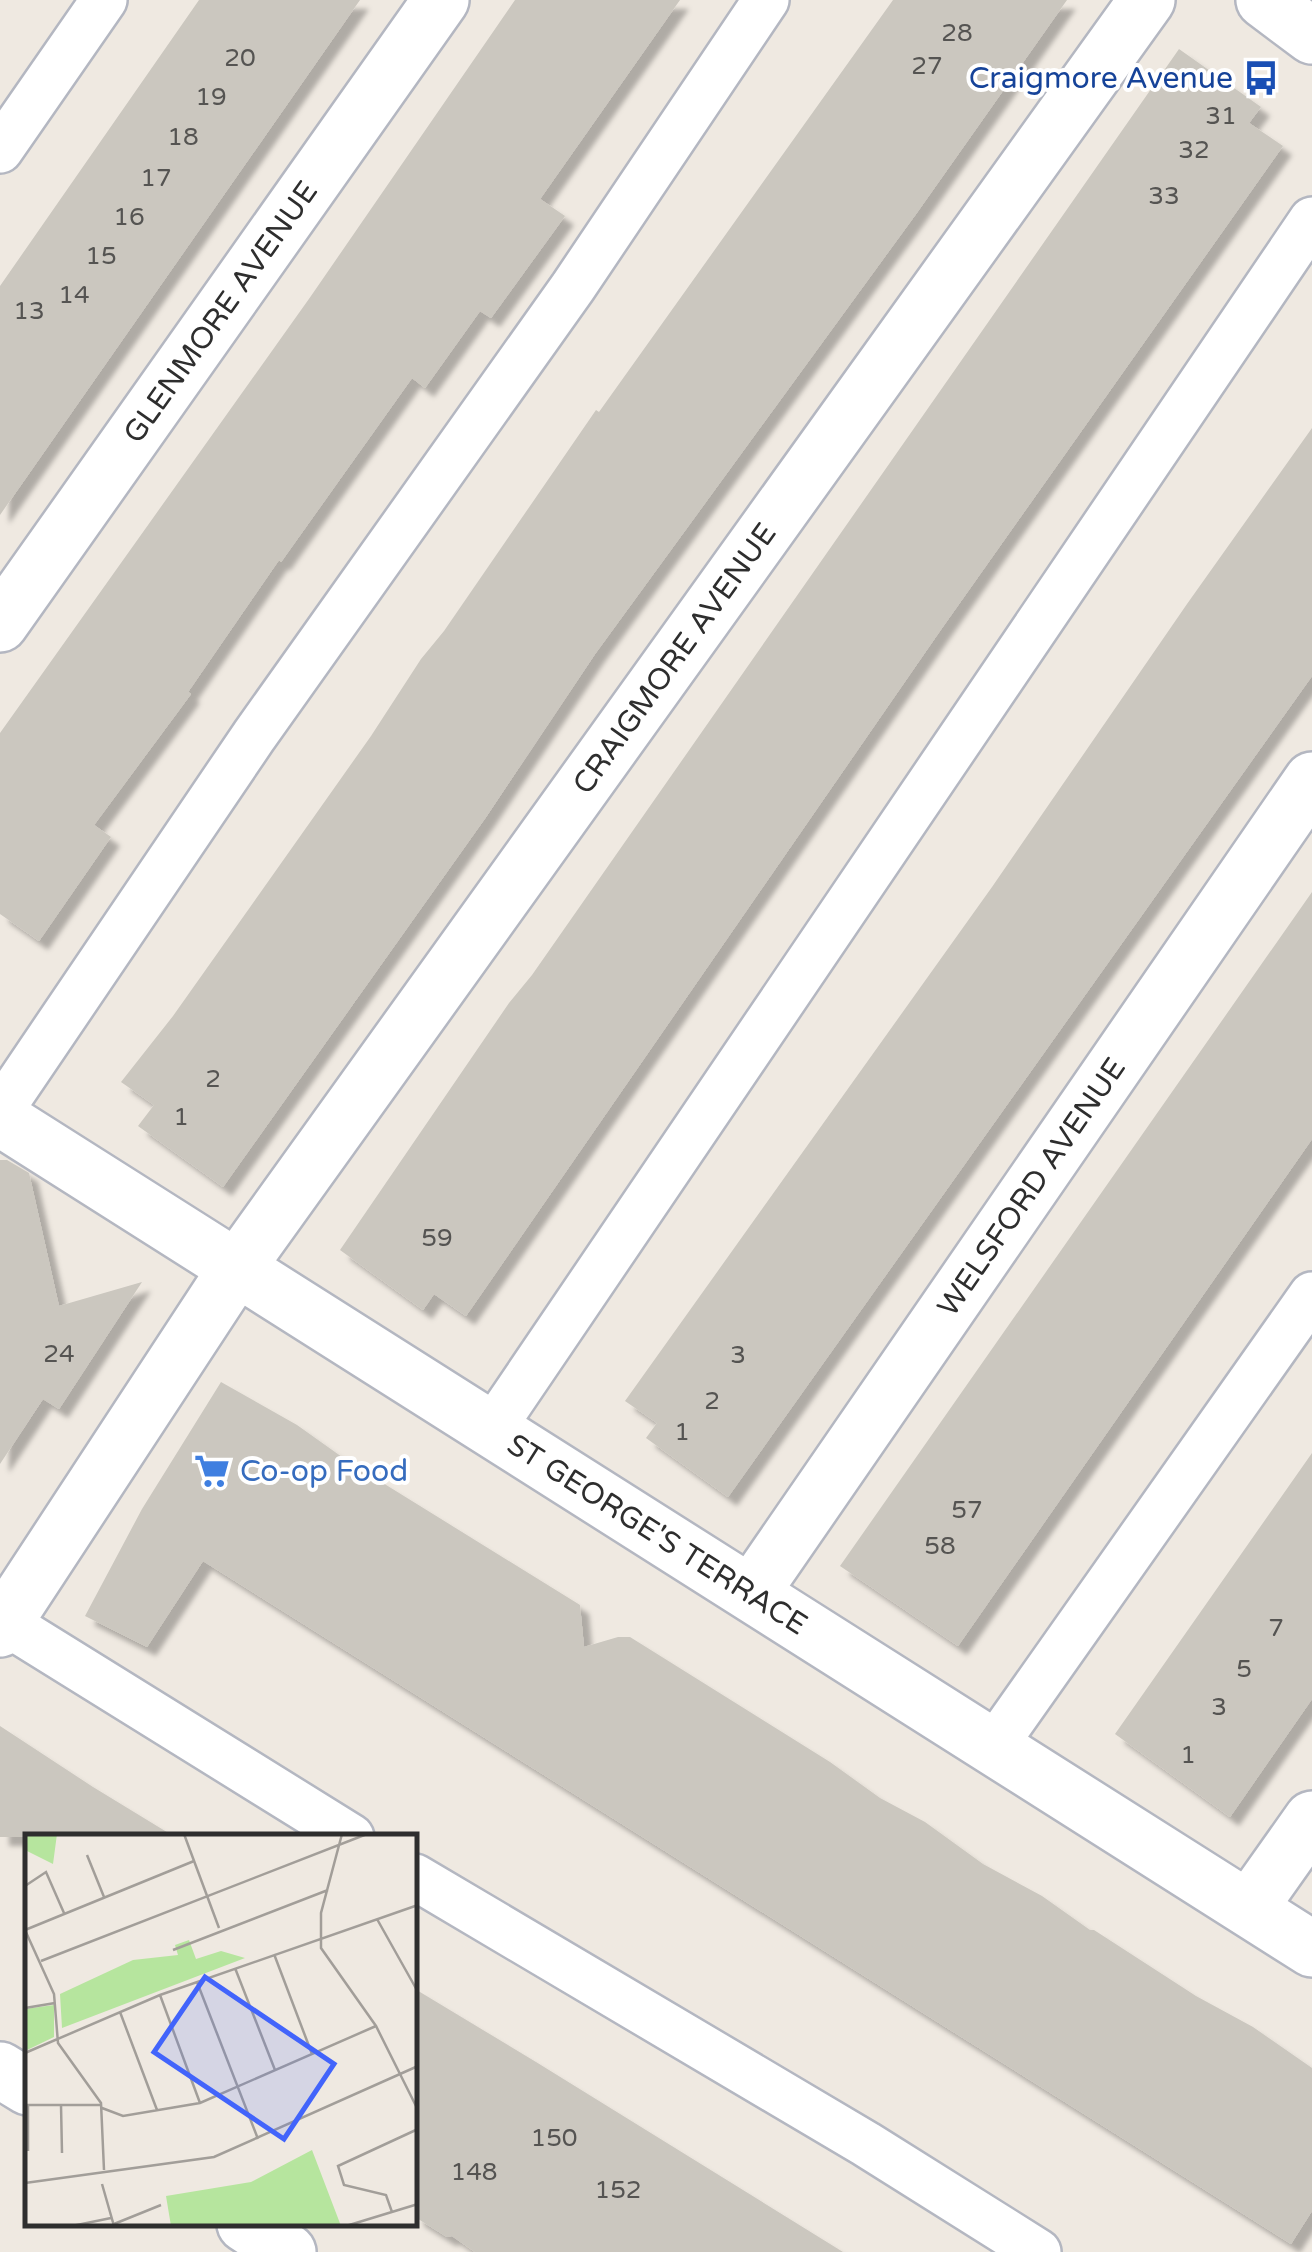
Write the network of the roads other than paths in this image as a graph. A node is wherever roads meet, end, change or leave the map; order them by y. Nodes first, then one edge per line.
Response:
1 (104, 0) edge
2 (440, 0) edge
3 (766, 0) edge
4 (1148, 0) edge
5 (1264, 0) edge
6 (1312, 36) edge
7 (0, 150) edge
8 (1312, 220) edge
9 (0, 624) edge
10 (1312, 780) edge
11 (0, 1115) edge
12 (236, 1269) junction
13 (1312, 1296) edge
14 (492, 1429) junction
15 (752, 1592) junction
16 (2, 1624) edge
17 (994, 1746) junction
18 (1312, 1820) edge
19 (346, 1834) edge
20 (418, 1879) edge
21 (1249, 1908) junction
22 (1312, 1948) edge
23 (0, 2070) edge
24 (25, 2085) edge
25 (250, 2227) edge
26 (288, 2252) edge
27 (1038, 2252) edge

1 - 7 lane
2 - 9 street, GLENMORE AVENUE
3 - 11 lane
4 - 12 street, CRAIGMORE AVENUE
5 - 6 street
8 - 14 lane
10 - 15 street, WELSFORD AVENUE
11 - 12 street, ST GEORGE'S TERRACE
12 - 14 street, ST GEORGE'S TERRACE
12 - 16 street, CRAIGMORE AVENUE
13 - 17 lane
14 - 15 street, ST GEORGE'S TERRACE
15 - 17 street, ST GEORGE'S TERRACE
16 - 19 lane
17 - 21 street, ST GEORGE'S TERRACE
18 - 21 street
20 - 27 lane
21 - 22 street, ST GEORGE'S TERRACE
23 - 24 street
25 - 26 street

